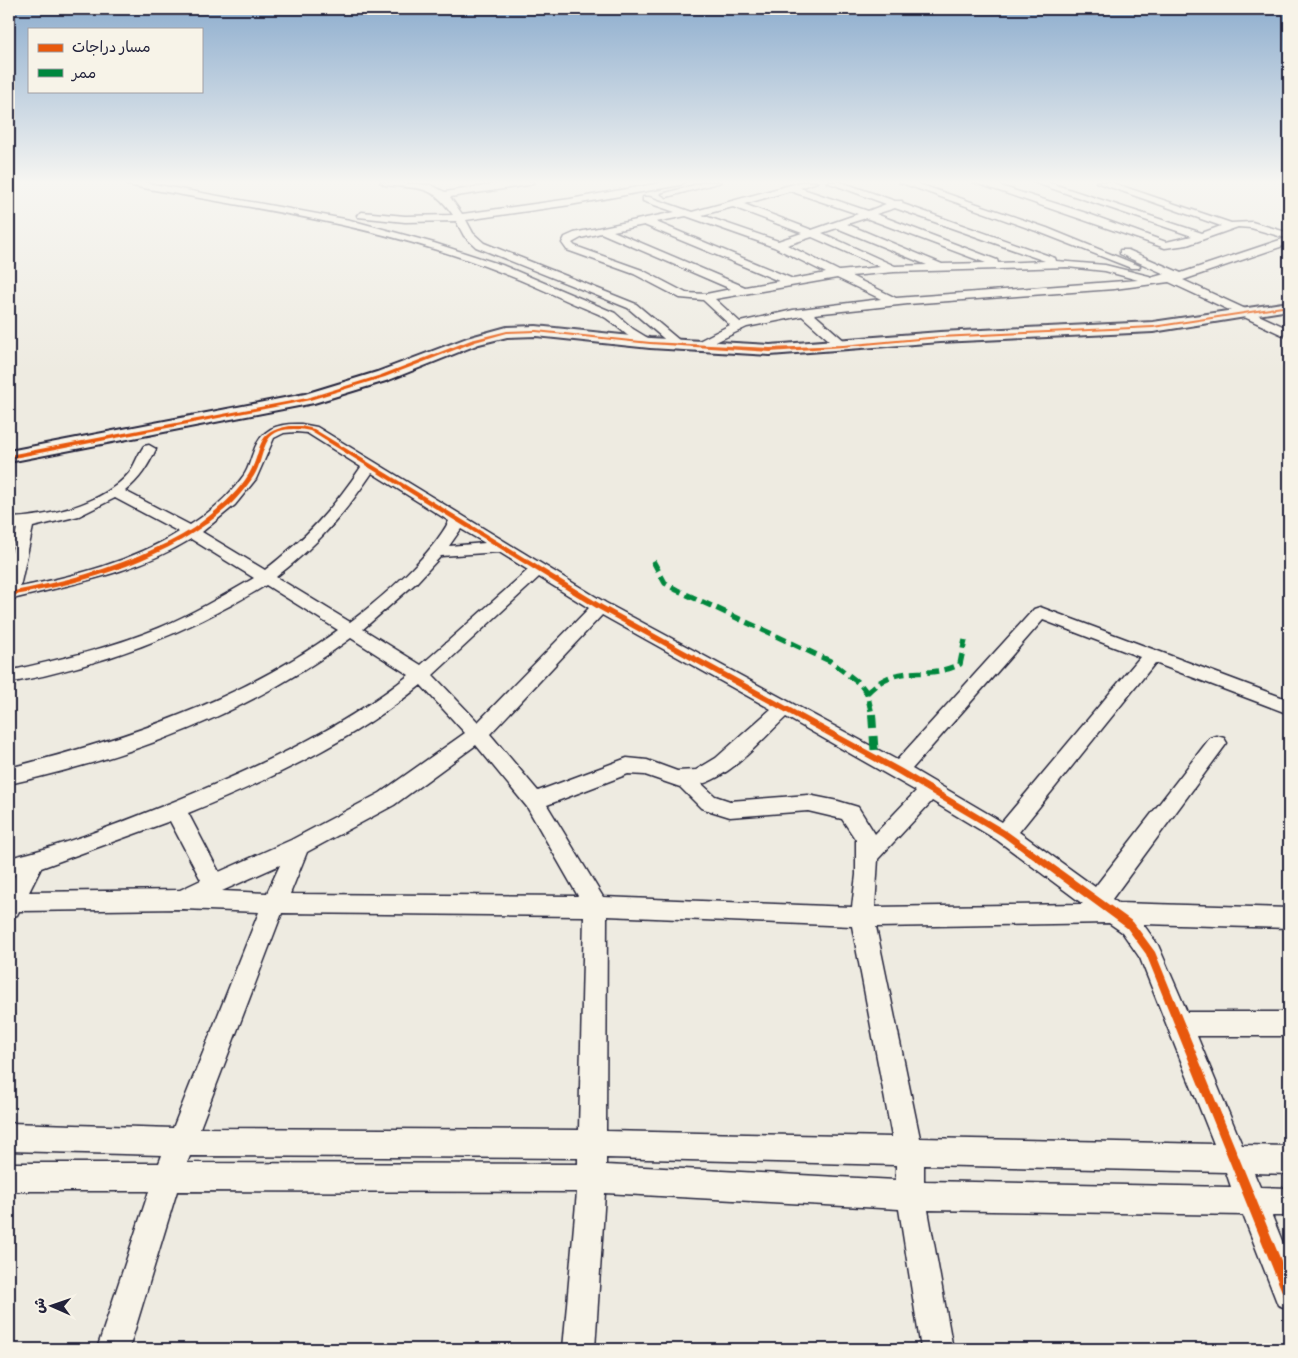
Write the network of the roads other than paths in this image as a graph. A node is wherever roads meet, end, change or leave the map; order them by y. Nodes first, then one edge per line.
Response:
1 (434, 245) edge
2 (481, 245) edge
3 (569, 245) edge
4 (638, 245) edge
5 (703, 245) edge
6 (778, 245) edge
7 (841, 245) edge
8 (875, 245) edge
9 (888, 245) edge
10 (949, 245) edge
11 (1013, 245) edge
12 (1086, 245) edge
13 (1106, 245) edge
14 (1278, 245) edge
15 (856, 252) junction
16 (1061, 263) junction
17 (1001, 265) junction
18 (942, 268) junction
19 (894, 269) junction
20 (839, 274) junction
21 (1175, 277) junction
22 (789, 281) junction
23 (1154, 281) junction
24 (743, 290) junction
25 (706, 297) junction
26 (893, 302) junction
27 (1289, 306) edge
28 (805, 313) junction
29 (1249, 313) junction
30 (737, 325) junction
31 (1289, 334) edge
32 (650, 343) junction
33 (680, 346) junction
34 (844, 346) junction
35 (697, 347) junction
36 (149, 449) dead end
37 (9, 457) edge
38 (370, 465) junction
39 (114, 491) junction
40 (458, 519) junction
41 (9, 523) edge
42 (26, 524) junction
43 (191, 532) junction
44 (504, 547) junction
45 (434, 552) junction
46 (538, 569) junction
47 (266, 579) junction
48 (9, 594) edge
49 (600, 607) junction
50 (351, 630) junction
51 (1152, 656) junction
52 (422, 674) junction
53 (9, 677) edge
54 (784, 708) junction
55 (1286, 710) edge
56 (478, 734) junction
57 (1217, 744) dead end
58 (899, 771) junction
59 (9, 776) edge
60 (689, 780) junction
61 (930, 789) junction
62 (534, 801) junction
63 (175, 810) junction
64 (1005, 834) junction
65 (299, 846) junction
66 (868, 855) junction
67 (33, 862) junction
68 (9, 867) edge
69 (214, 883) junction
70 (183, 899) junction
71 (274, 903) junction
72 (10, 904) edge
73 (596, 906) junction
74 (1105, 907) junction
75 (862, 916) junction
76 (1289, 918) edge
77 (1179, 1024) junction
78 (1289, 1024) edge
79 (9, 1137) edge
80 (182, 1142) junction
81 (592, 1144) junction
82 (909, 1153) junction
83 (1234, 1159) junction
84 (1289, 1160) edge
85 (9, 1177) edge
86 (167, 1178) junction
87 (592, 1178) junction
88 (911, 1196) junction
89 (1252, 1202) junction
90 (1289, 1202) edge
91 (1289, 1294) edge
92 (113, 1349) edge
93 (579, 1349) edge
94 (937, 1349) edge

1 - 32 street
2 - 33 street
3 - 25 street
4 - 24 street
5 - 22 street
6 - 20 street
7 - 15 street
8 - 15 street
9 - 18 street
10 - 17 street
11 - 16 street
12 - 21 street
13 - 21 street
14 - 21 street
15 - 19 street
16 - 17 street
16 - 23 street
17 - 18 street
18 - 19 street
19 - 20 street
20 - 22 street
20 - 26 street
21 - 23 street
21 - 29 street
22 - 24 street
23 - 26 street
24 - 25 street
25 - 30 street
26 - 28 street
27 - 29 street
28 - 30 street
28 - 34 street
29 - 31 street
29 - 34 street
30 - 35 street
32 - 33 street
32 - 37 street
33 - 35 street
34 - 35 street
36 - 39 street
38 - 40 street
38 - 43 street
38 - 47 street
39 - 42 street
39 - 43 street
40 - 44 street
40 - 45 street
41 - 42 street
42 - 48 street
43 - 47 street
43 - 48 street
44 - 45 street
44 - 46 street
45 - 50 street
46 - 49 street
46 - 52 street
47 - 50 street
47 - 53 street
49 - 54 street
49 - 56 street
50 - 52 street
50 - 59 street
51 - 55 street
51 - 58 street
51 - 64 street
52 - 56 street
52 - 63 street
54 - 58 street
54 - 60 street
56 - 62 street
56 - 65 street
57 - 74 street
58 - 61 street
60 - 62 street
60 - 66 street
61 - 64 street
61 - 66 street
62 - 73 street
63 - 67 street
63 - 69 street
64 - 74 street
65 - 69 street
65 - 71 street
66 - 75 street
67 - 68 street
67 - 72 street
69 - 70 street
70 - 71 street
70 - 72 street
71 - 73 street
71 - 80 street
73 - 75 street
73 - 81 street
74 - 75 street
74 - 76 street
74 - 77 street
75 - 82 street
77 - 78 street
77 - 83 street
79 - 80 street
80 - 81 street
80 - 86 street
81 - 82 street
81 - 87 street
82 - 83 street
82 - 88 street
83 - 84 street
83 - 89 street
85 - 86 street
86 - 87 street
86 - 92 street
87 - 88 street
87 - 93 street
88 - 89 street
88 - 94 street
89 - 90 street
89 - 91 street

